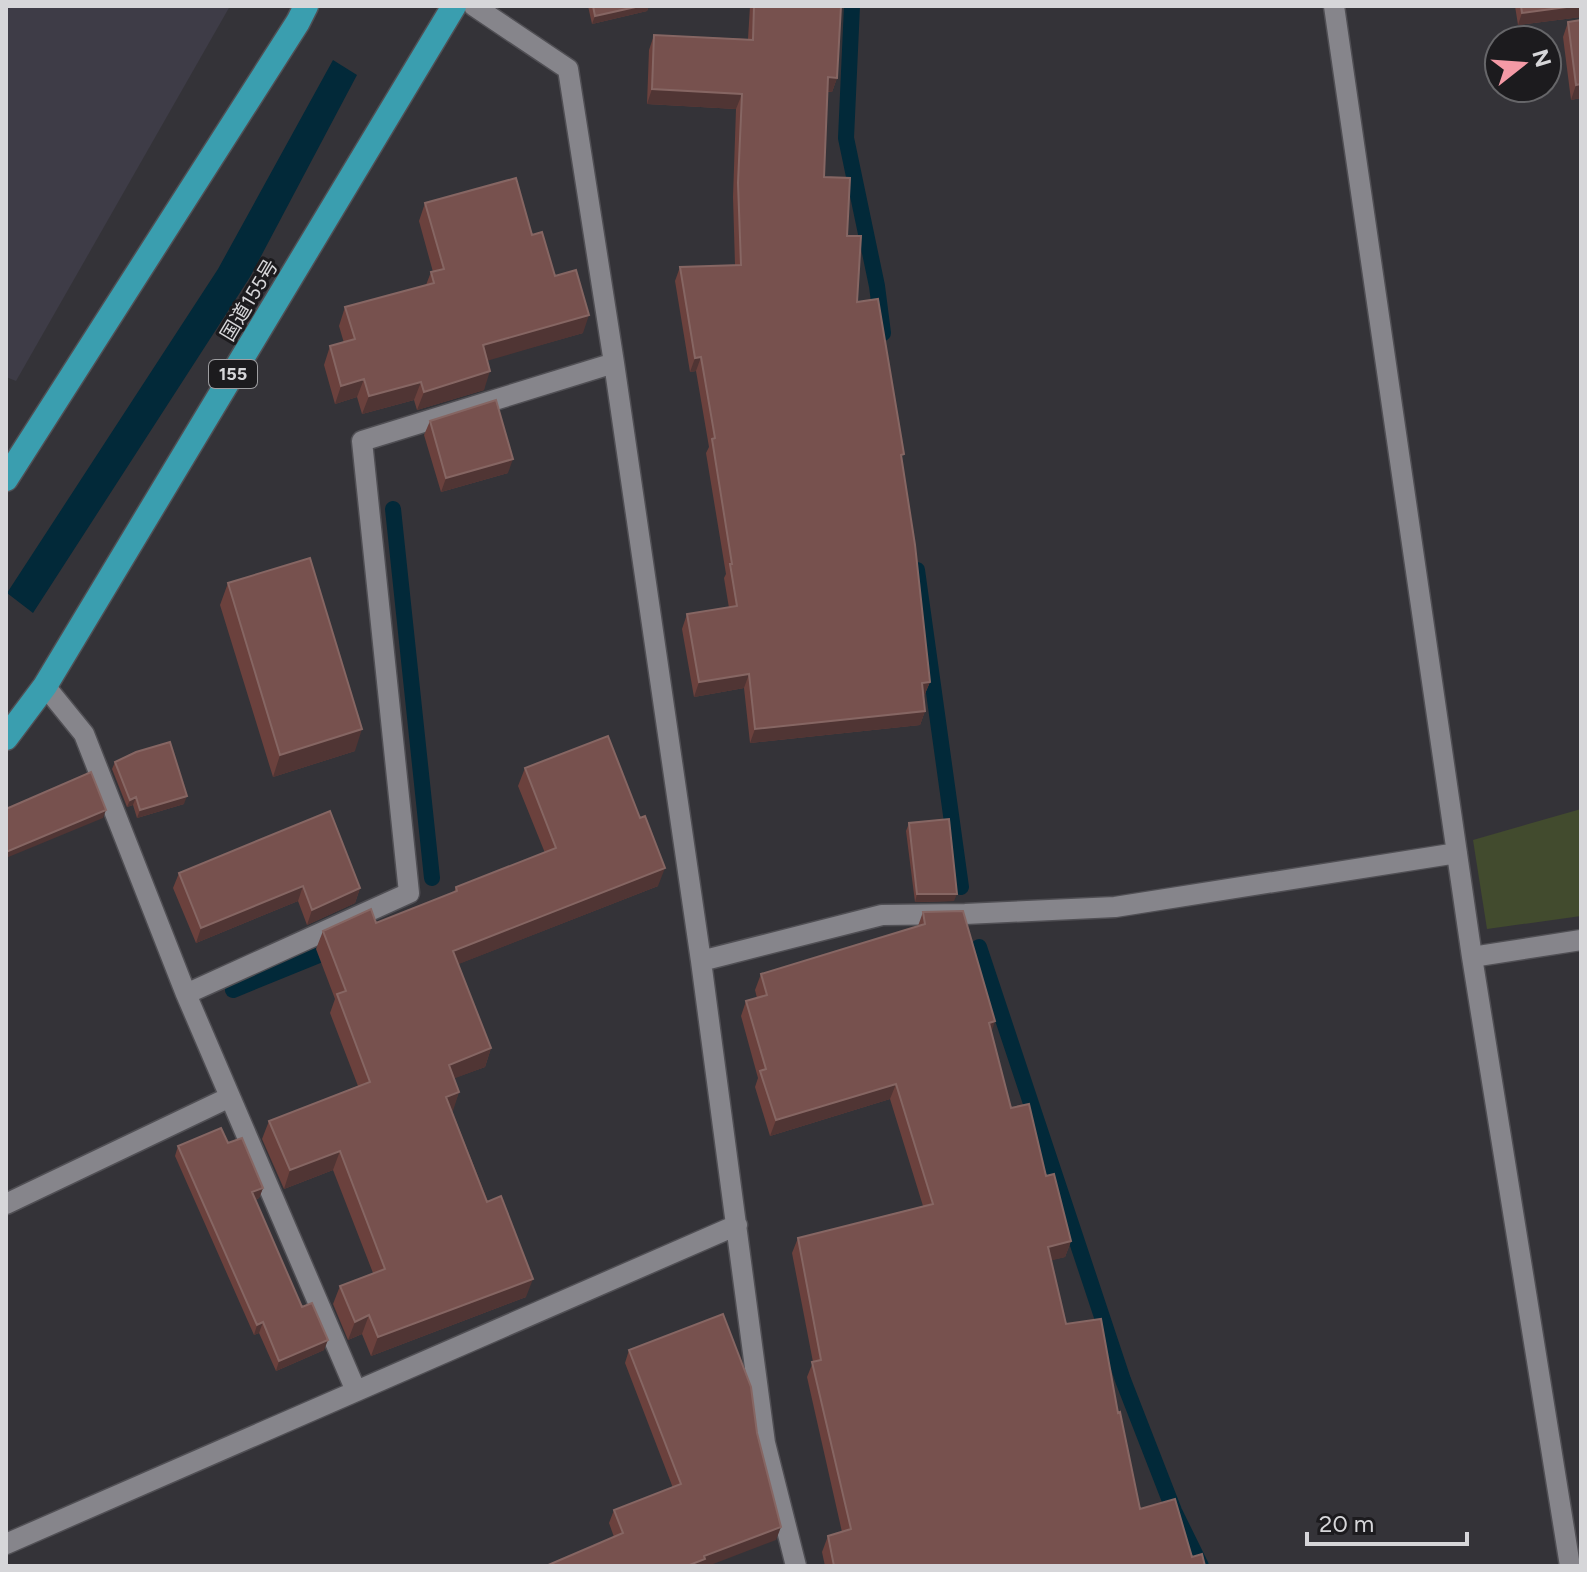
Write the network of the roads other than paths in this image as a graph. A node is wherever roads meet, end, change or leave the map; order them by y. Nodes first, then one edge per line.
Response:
1 (306, 6) edge
2 (454, 6) edge
3 (474, 6) edge
4 (1334, 6) edge
5 (614, 363) junction
6 (6, 479) edge
7 (45, 686) junction
8 (6, 738) edge
9 (1457, 853) junction
10 (1581, 940) edge
11 (1472, 957) junction
12 (701, 961) junction
13 (186, 994) junction
14 (230, 1097) junction
15 (6, 1204) edge
16 (737, 1225) junction
17 (356, 1391) junction
18 (6, 1544) edge
19 (792, 1564) edge
20 (1570, 1566) edge

1 - 6 highway
2 - 7 highway, 国道155号 / 155
3 - 5 street
4 - 9 street
5 - 12 street
5 - 13 street
7 - 8 highway, 国道155号 / 155
7 - 13 street
9 - 11 street
9 - 12 street
10 - 11 street
11 - 20 street
12 - 16 street
13 - 14 street
14 - 15 street
14 - 17 street
16 - 17 street
16 - 19 street
17 - 18 street

